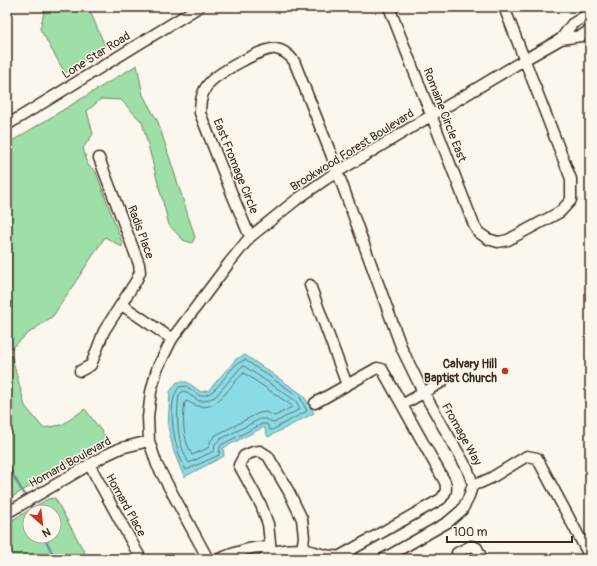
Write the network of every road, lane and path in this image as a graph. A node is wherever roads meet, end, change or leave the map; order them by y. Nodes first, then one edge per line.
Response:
1 (389, 7) edge
2 (504, 7) edge
3 (194, 8) edge
4 (590, 13) edge
5 (590, 30) edge
6 (561, 39) junction
7 (524, 60) junction
8 (200, 104) joint
9 (432, 116) junction
10 (7, 125) edge
11 (99, 158) dead end
12 (337, 173) junction
13 (250, 237) junction
14 (310, 284) dead end
15 (122, 305) junction
16 (172, 340) junction
17 (80, 371) dead end
18 (442, 382) dead end
19 (347, 385) junction
20 (424, 392) junction
21 (315, 403) dead end
22 (402, 405) junction
23 (148, 441) junction
24 (89, 464) junction
25 (473, 484) junction
26 (7, 513) edge
27 (302, 550) junction
28 (245, 554) edge
29 (267, 555) edge
30 (590, 557) edge
31 (141, 559) edge
32 (208, 559) edge
33 (219, 559) edge
34 (383, 559) edge
35 (457, 559) edge
36 (482, 559) edge

1 - 9 street, Romaine Circle East
2 - 7 street
3 - 10 street, Lone Star Road
4 - 6 street, Brookwood Forest Boulevard
5 - 6 street, Brookwood Forest Boulevard
6 - 7 street, Brookwood Forest Boulevard
7 - 9 street, Brookwood Forest Boulevard
7 - 9 street, Romaine Circle East
8 - 12 street, Fromage Way
8 - 13 street, East Fromage Circle
9 - 12 street, Brookwood Forest Boulevard
11 - 15 street, Radis Place
12 - 13 street, Brookwood Forest Boulevard
12 - 20 street, Fromage Way
13 - 16 street, Brookwood Forest Boulevard
14 - 19 street
15 - 16 street
15 - 17 street, Radis Place
16 - 23 street, Brookwood Forest Boulevard
18 - 20 street
19 - 21 street
19 - 22 street
20 - 22 street
20 - 25 street, Fromage Way
22 - 27 street
23 - 24 street, Homard Boulevard
23 - 32 street, Brookwood Forest Boulevard
24 - 26 street, Homard Boulevard
24 - 31 street, Homard Place
25 - 30 street
25 - 34 street, Fromage Way
27 - 29 street
27 - 29 street
28 - 29 street
28 - 33 street
35 - 36 street

